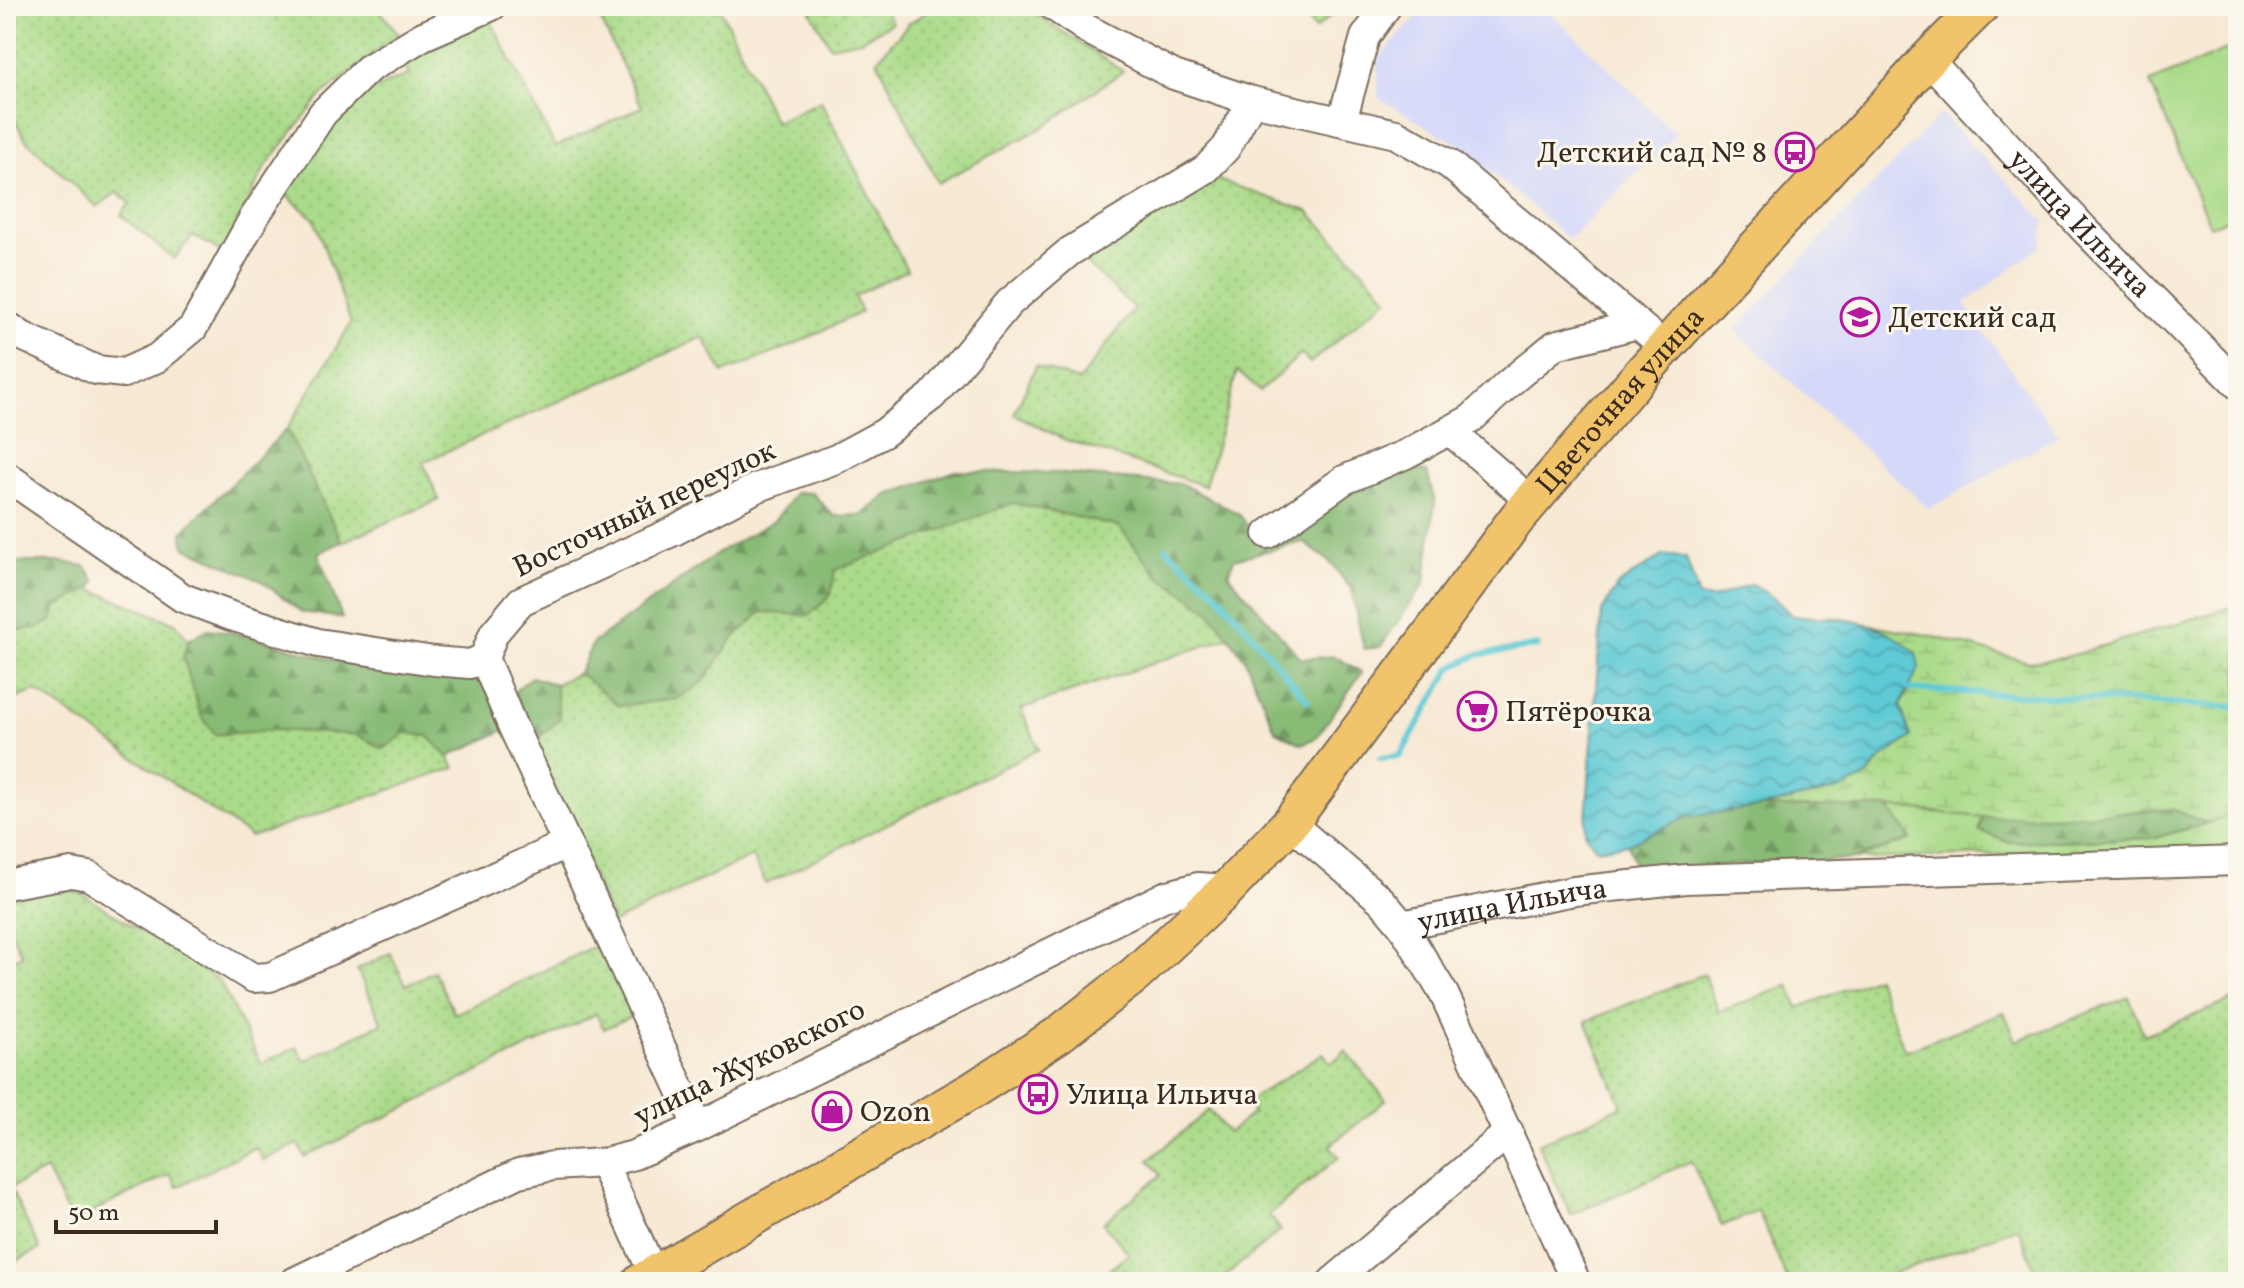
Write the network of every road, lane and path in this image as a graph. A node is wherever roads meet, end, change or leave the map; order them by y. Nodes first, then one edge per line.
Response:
1 (492, 6) edge
2 (1053, 6) edge
3 (1387, 6) edge
4 (1981, 6) edge
5 (1079, 17) edge
6 (1928, 59) junction
7 (1252, 101) junction
8 (1342, 121) junction
9 (1638, 324) junction
10 (6, 325) edge
11 (1665, 347) junction
12 (2238, 385) edge
13 (1450, 431) junction
14 (6, 476) edge
15 (1531, 501) junction
16 (1268, 534) dead end
17 (484, 658) junction
18 (1290, 823) junction
19 (567, 844) junction
20 (2238, 861) edge
21 (6, 885) edge
22 (1227, 889) junction
23 (1402, 925) junction
24 (698, 1127) junction
25 (1509, 1132) junction
26 (603, 1163) junction
27 (647, 1278) edge
28 (294, 1282) edge
29 (1332, 1282) edge
30 (1576, 1282) edge

1 - 10 street
2 - 5 street
3 - 8 street
4 - 6 main road, Цветочная улица
5 - 7 street
6 - 11 main road, Цветочная улица
6 - 12 street, улица Ильича
7 - 8 street
7 - 17 street, Восточный переулок
8 - 9 street
9 - 11 street
9 - 13 street
11 - 15 main road, Цветочная улица
13 - 15 street
13 - 16 street
14 - 17 street
15 - 18 main road, Цветочная улица
17 - 19 street
18 - 22 main road
18 - 23 street, улица Ильича
19 - 21 street
19 - 24 street
20 - 23 street, улица Ильича
22 - 24 street, улица Жуковского
22 - 27 main road
23 - 25 street
24 - 26 street, улица Жуковского
25 - 29 street
25 - 30 street
26 - 27 street
26 - 28 street, улица Жуковского

